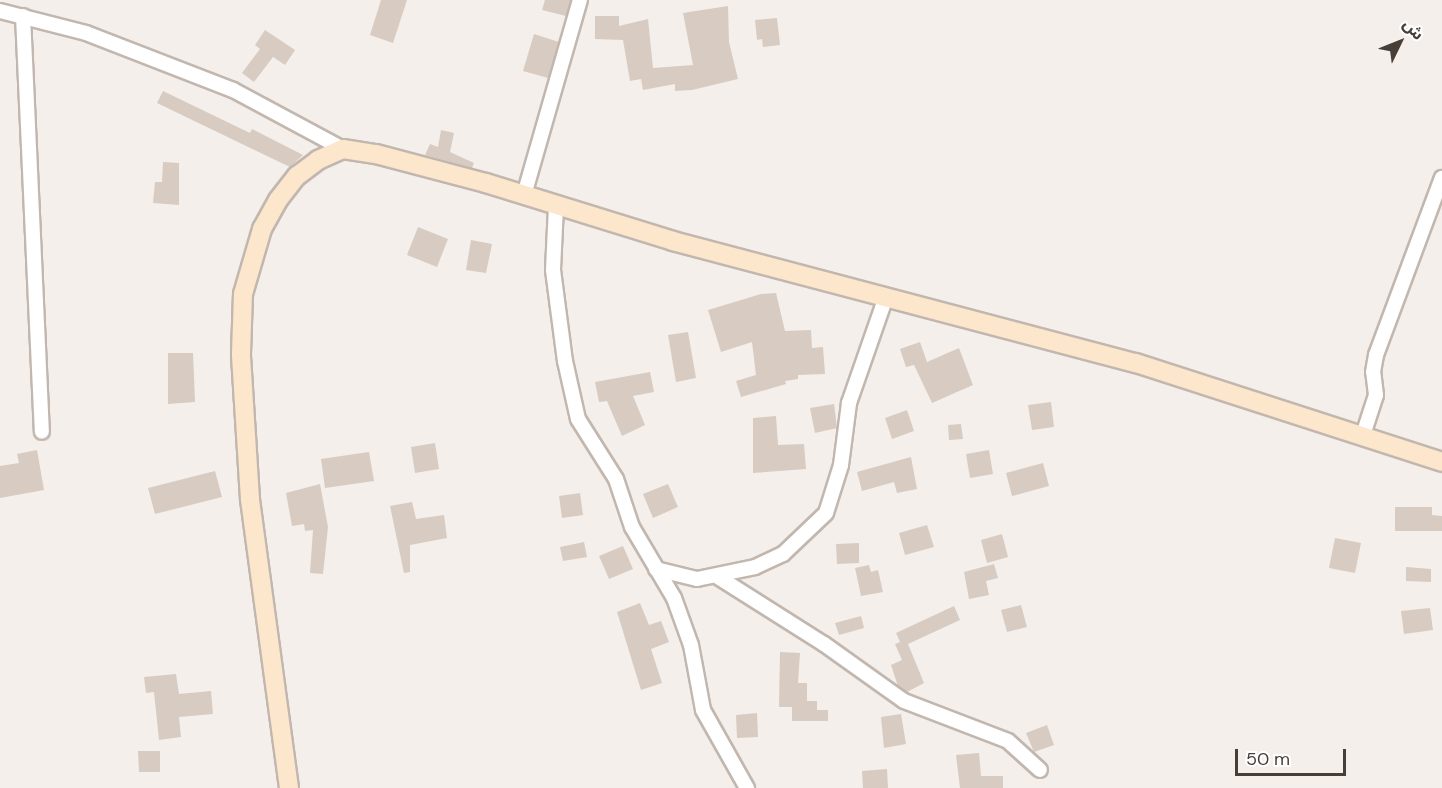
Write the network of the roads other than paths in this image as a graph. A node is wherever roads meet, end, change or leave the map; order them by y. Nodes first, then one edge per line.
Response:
1 (580, 0) edge
2 (11, 10) edge
3 (343, 149) junction
4 (1442, 178) edge
5 (524, 195) junction
6 (556, 206) junction
7 (886, 297) junction
8 (42, 432) dead end
9 (1363, 435) junction
10 (1442, 462) edge
11 (656, 569) junction
12 (718, 577) junction
13 (1040, 770) dead end
14 (289, 788) edge
15 (747, 788) edge

1 - 5 street
2 - 3 street
2 - 8 street
3 - 5 street
3 - 14 street
4 - 9 street
5 - 6 street
6 - 7 street
6 - 11 street
7 - 9 street
7 - 12 street
9 - 10 street
11 - 12 street
11 - 15 street
12 - 13 street

